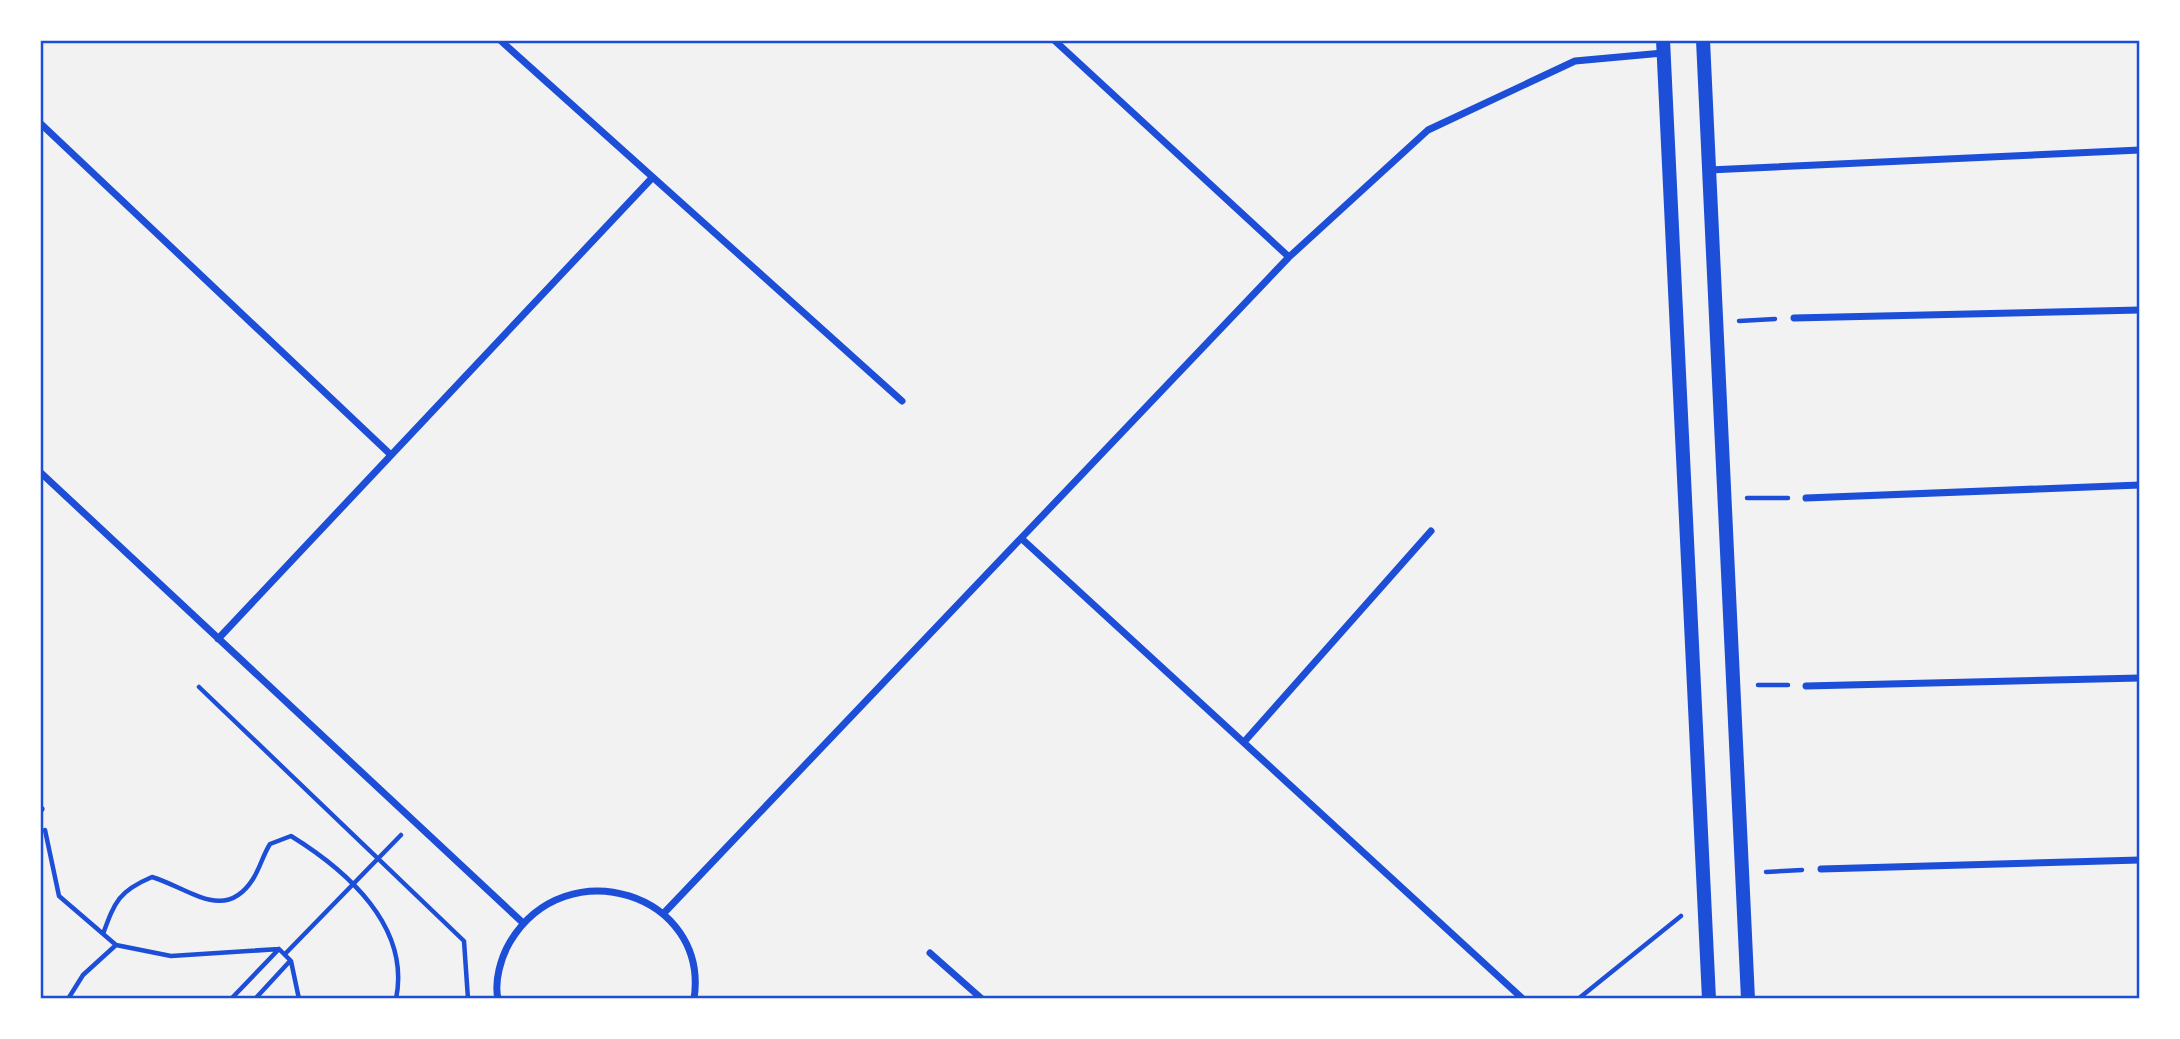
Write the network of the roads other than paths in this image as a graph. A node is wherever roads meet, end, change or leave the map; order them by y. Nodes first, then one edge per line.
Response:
1 (500, 40) edge
2 (1054, 40) edge
3 (1703, 40) edge
4 (1663, 47) edge
5 (40, 124) edge
6 (2140, 150) edge
7 (1708, 170) junction
8 (652, 178) junction
9 (1289, 257) junction
10 (2140, 310) edge
11 (1794, 318) road end
12 (902, 401) dead end
13 (391, 455) junction
14 (40, 472) edge
15 (2140, 485) edge
16 (1806, 498) road end
17 (1431, 531) dead end
18 (1022, 539) junction
19 (218, 639) junction
20 (2140, 678) edge
21 (1806, 686) road end
22 (1244, 742) junction
23 (2140, 860) edge
24 (1821, 869) road end
25 (663, 914) junction
26 (522, 922) junction
27 (930, 953) dead end
28 (498, 999) edge
29 (694, 999) edge
30 (982, 999) edge
31 (1523, 999) edge
32 (1709, 999) edge
33 (1748, 999) edge

1 - 8 street
2 - 9 street
3 - 7 main road
4 - 9 street
4 - 32 main road
5 - 13 street
6 - 7 street
7 - 33 main road
8 - 12 street
8 - 13 street
9 - 18 street
10 - 11 street
13 - 19 street
14 - 19 street
15 - 16 street
17 - 22 street
18 - 22 street
18 - 25 street
19 - 26 street
20 - 21 street
22 - 31 street
23 - 24 street
25 - 26 street
25 - 29 street
26 - 28 street
27 - 30 street

